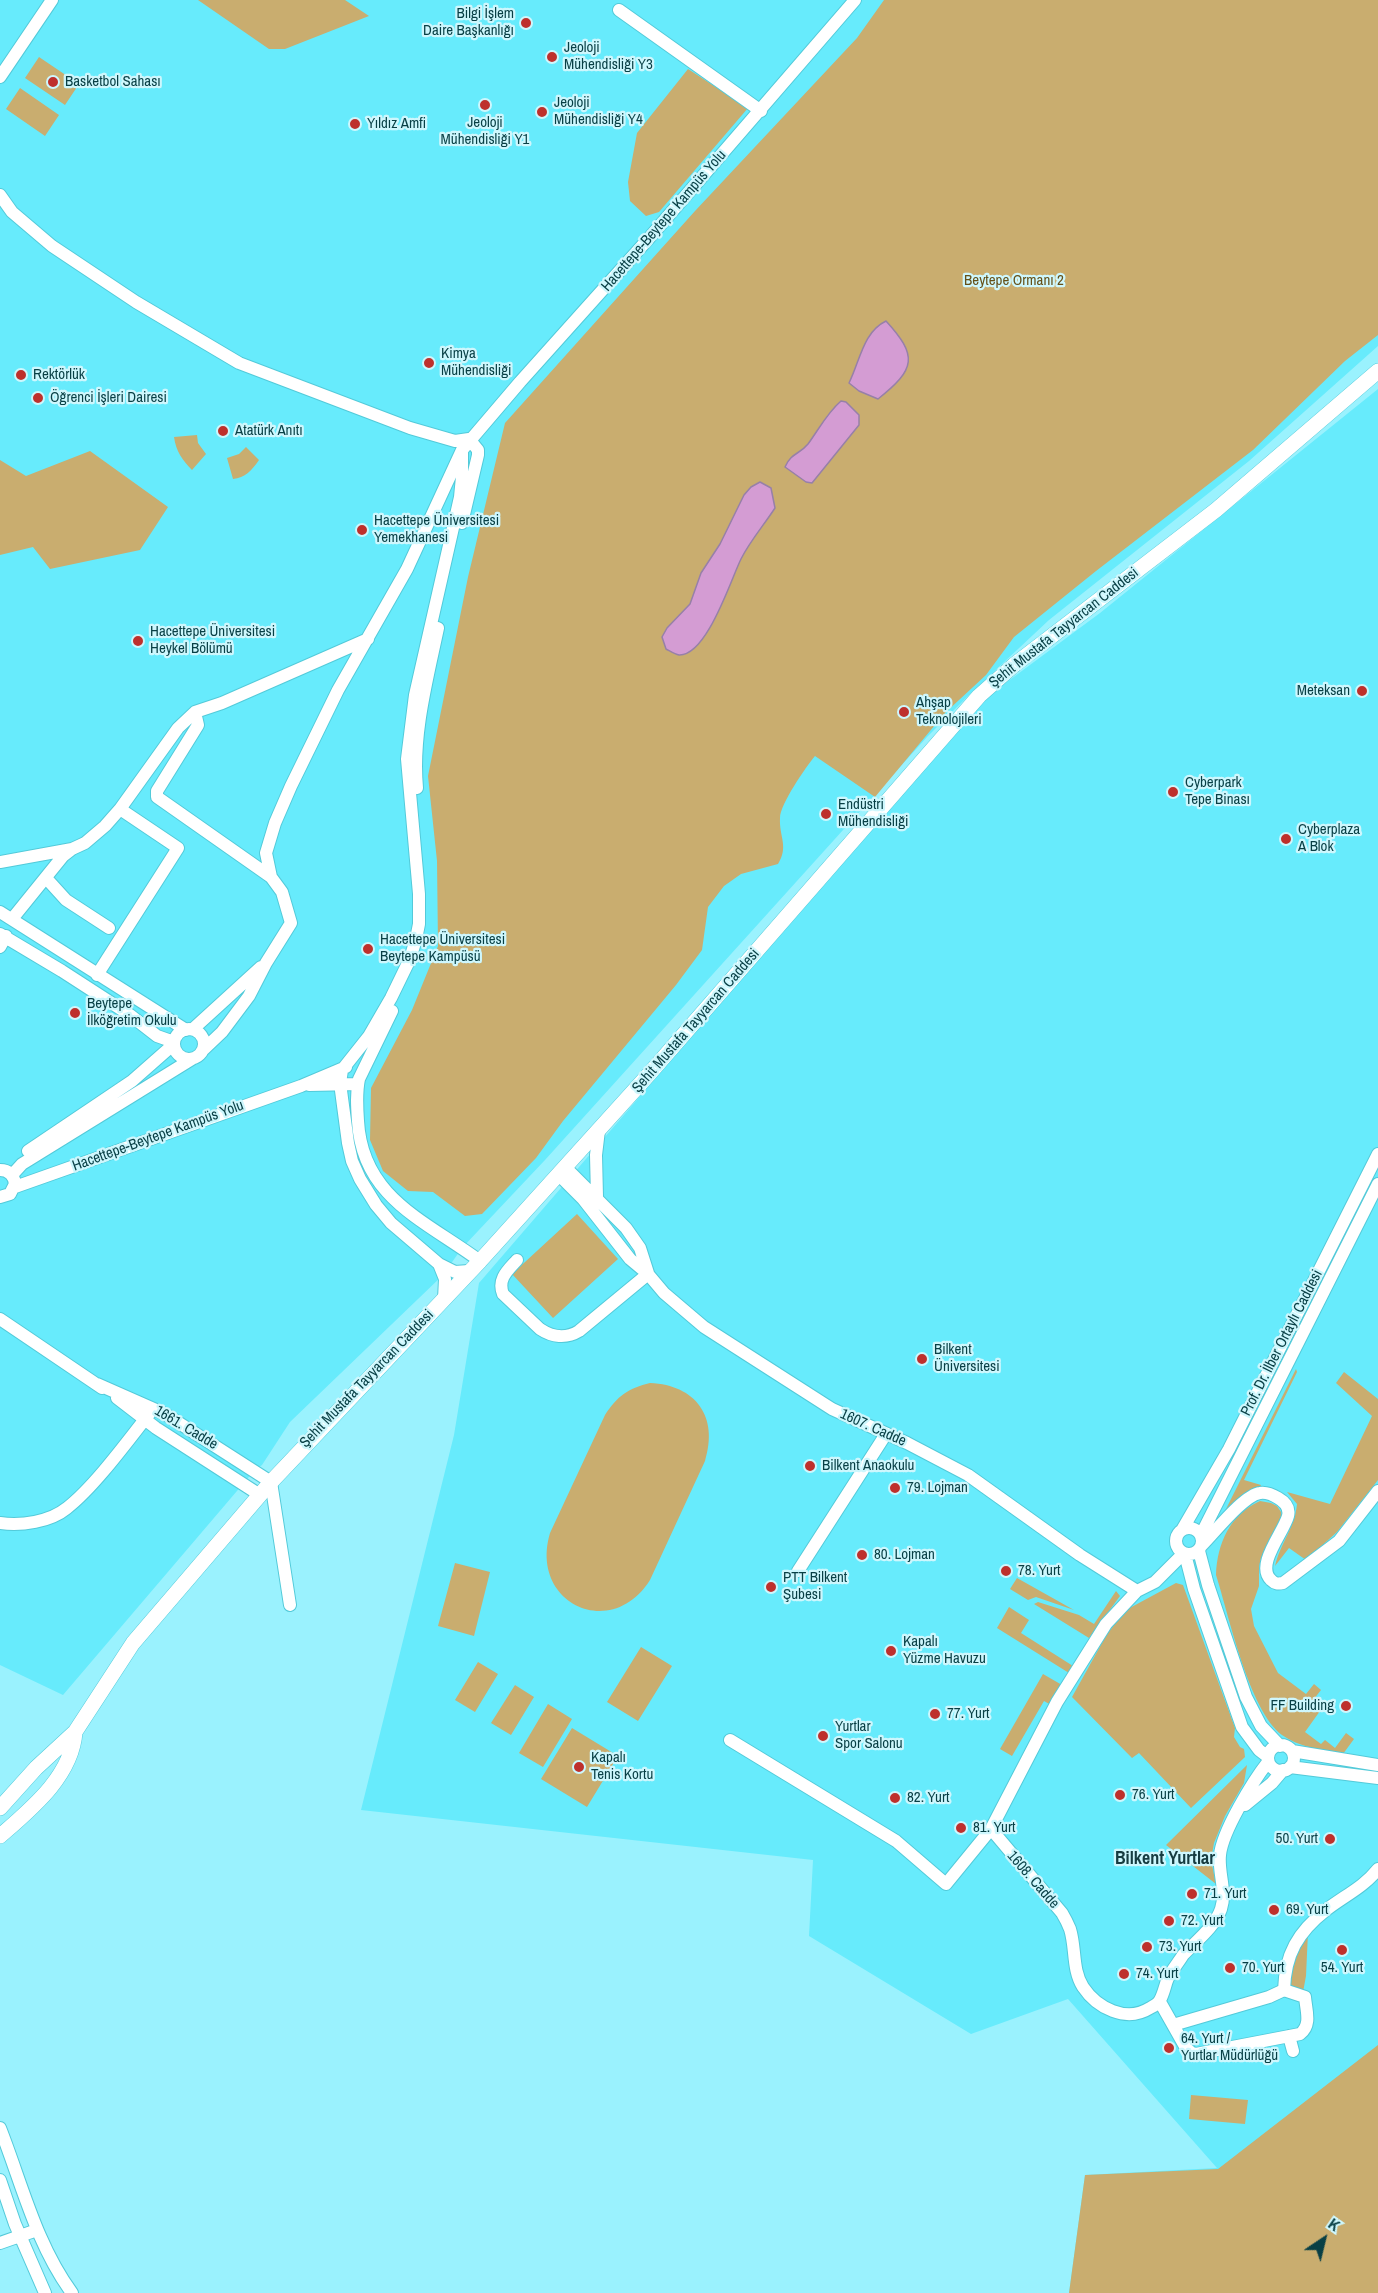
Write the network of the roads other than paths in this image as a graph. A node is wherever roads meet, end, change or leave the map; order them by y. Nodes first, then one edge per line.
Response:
1 (52, 0) edge
2 (855, 0) edge
3 (618, 10) dead end
4 (0, 77) edge
5 (761, 111) junction
6 (0, 195) edge
7 (1378, 371) edge
8 (466, 444) junction
9 (368, 639) junction
10 (195, 712) junction
11 (120, 809) junction
12 (72, 849) junction
13 (0, 862) edge
14 (271, 877) junction
15 (46, 878) junction
16 (0, 912) edge
17 (12, 919) junction
18 (109, 928) dead end
19 (2, 939) edge
20 (266, 963) junction
21 (97, 975) junction
22 (189, 1029) junction
23 (174, 1043) junction
24 (202, 1051) junction
25 (192, 1059) junction
26 (344, 1066) junction
27 (360, 1078) junction
28 (339, 1083) junction
29 (301, 1086) junction
30 (599, 1130) junction
31 (1378, 1154) edge
32 (562, 1171) junction
33 (8, 1176) edge
34 (1378, 1184) edge
35 (0, 1197) edge
36 (597, 1197) junction
37 (517, 1260) dead end
38 (439, 1264) junction
39 (474, 1266) junction
40 (648, 1274) junction
41 (444, 1299) junction
42 (0, 1319) edge
43 (97, 1384) junction
44 (154, 1408) junction
45 (145, 1419) junction
46 (886, 1434) junction
47 (271, 1482) junction
48 (1378, 1491) edge
49 (260, 1495) junction
50 (0, 1523) edge
51 (1182, 1530) junction
52 (1201, 1543) junction
53 (1182, 1550) junction
54 (798, 1571) dead end
55 (1137, 1590) junction
56 (290, 1605) dead end
57 (75, 1732) junction
58 (730, 1740) dead end
59 (1280, 1746) junction
60 (1292, 1751) junction
61 (1268, 1760) junction
62 (1378, 1765) edge
63 (1287, 1768) junction
64 (1378, 1778) edge
65 (0, 1808) edge
66 (1238, 1812) junction
67 (991, 1829) junction
68 (0, 1836) edge
69 (1378, 1869) edge
70 (1284, 1990) junction
71 (1160, 2002) junction
72 (1173, 2025) junction
73 (1289, 2036) junction
74 (1293, 2051) dead end
75 (0, 2128) edge
76 (0, 2180) edge
77 (37, 2230) junction
78 (20, 2235) junction
79 (0, 2243) edge
80 (58, 2274) junction
81 (42, 2290) edge
82 (72, 2293) edge

1 - 4 street
2 - 5 street, Hacettepe-Beytepe Kampüs Yolu
3 - 5 street
5 - 8 street, Hacettepe-Beytepe Kampüs Yolu
6 - 8 street
7 - 30 main road, Şehit Mustafa Tayyarcan Caddesi
8 - 9 street, Hacettepe-Beytepe Kampüs Yolu
8 - 26 street
8 - 27 street
9 - 10 street
9 - 14 street, Hacettepe-Beytepe Kampüs Yolu
10 - 11 street
10 - 14 street
11 - 12 street
11 - 21 street
12 - 13 street
12 - 15 street
14 - 20 street
15 - 17 street
15 - 18 street
16 - 17 street
17 - 21 street
19 - 23 street
20 - 22 street
20 - 24 street
21 - 22 street
22 - 23 street
22 - 24 street
23 - 25 street
23 - 33 street
24 - 25 street
25 - 33 street
26 - 27 street
26 - 28 street
26 - 29 street
27 - 28 street
27 - 39 street
28 - 29 street
28 - 38 street
29 - 33 street, Hacettepe-Beytepe Kampüs Yolu
30 - 32 main road, Şehit Mustafa Tayyarcan Caddesi
30 - 36 street
31 - 51 street, Prof. Dr. İlber Ortaylı Caddesi
32 - 36 street, 1607. Cadde
32 - 39 main road, Şehit Mustafa Tayyarcan Caddesi
32 - 40 street, 1607. Cadde
33 - 35 street, Hacettepe-Beytepe Kampüs Yolu
34 - 52 street, Prof. Dr. İlber Ortaylı Caddesi
36 - 40 street, 1607. Cadde
37 - 40 street
38 - 39 street
38 - 41 street
39 - 41 main road, Şehit Mustafa Tayyarcan Caddesi
40 - 46 street, 1607. Cadde
41 - 47 main road, Şehit Mustafa Tayyarcan Caddesi
42 - 43 street, 1661. Cadde
43 - 44 street, 1661. Cadde
43 - 45 street, 1661. Cadde
44 - 45 street
44 - 47 street, 1661. Cadde
45 - 49 street, 1661. Cadde
45 - 50 street
46 - 54 street
46 - 55 street, 1607. Cadde
47 - 49 main road, Şehit Mustafa Tayyarcan Caddesi
47 - 56 street
48 - 52 street
49 - 57 main road, Şehit Mustafa Tayyarcan Caddesi
51 - 52 street
51 - 53 street, Prof. Dr. İlber Ortaylı Caddesi
52 - 53 street
52 - 59 street
53 - 55 street
53 - 61 street
55 - 67 street
57 - 65 main road, Şehit Mustafa Tayyarcan Caddesi
57 - 68 main road, Şehit Mustafa Tayyarcan Caddesi
58 - 67 street
59 - 60 street
59 - 61 street
60 - 62 street
60 - 63 street
61 - 63 street
61 - 66 street
63 - 64 street
63 - 66 street
66 - 71 street
67 - 71 street, 1608. Cadde
69 - 70 street
70 - 72 street
70 - 73 street
71 - 72 street
72 - 73 street
73 - 74 street
75 - 77 street
76 - 78 street
77 - 78 street
77 - 80 street
78 - 79 street
78 - 81 street
80 - 81 street
80 - 82 street

